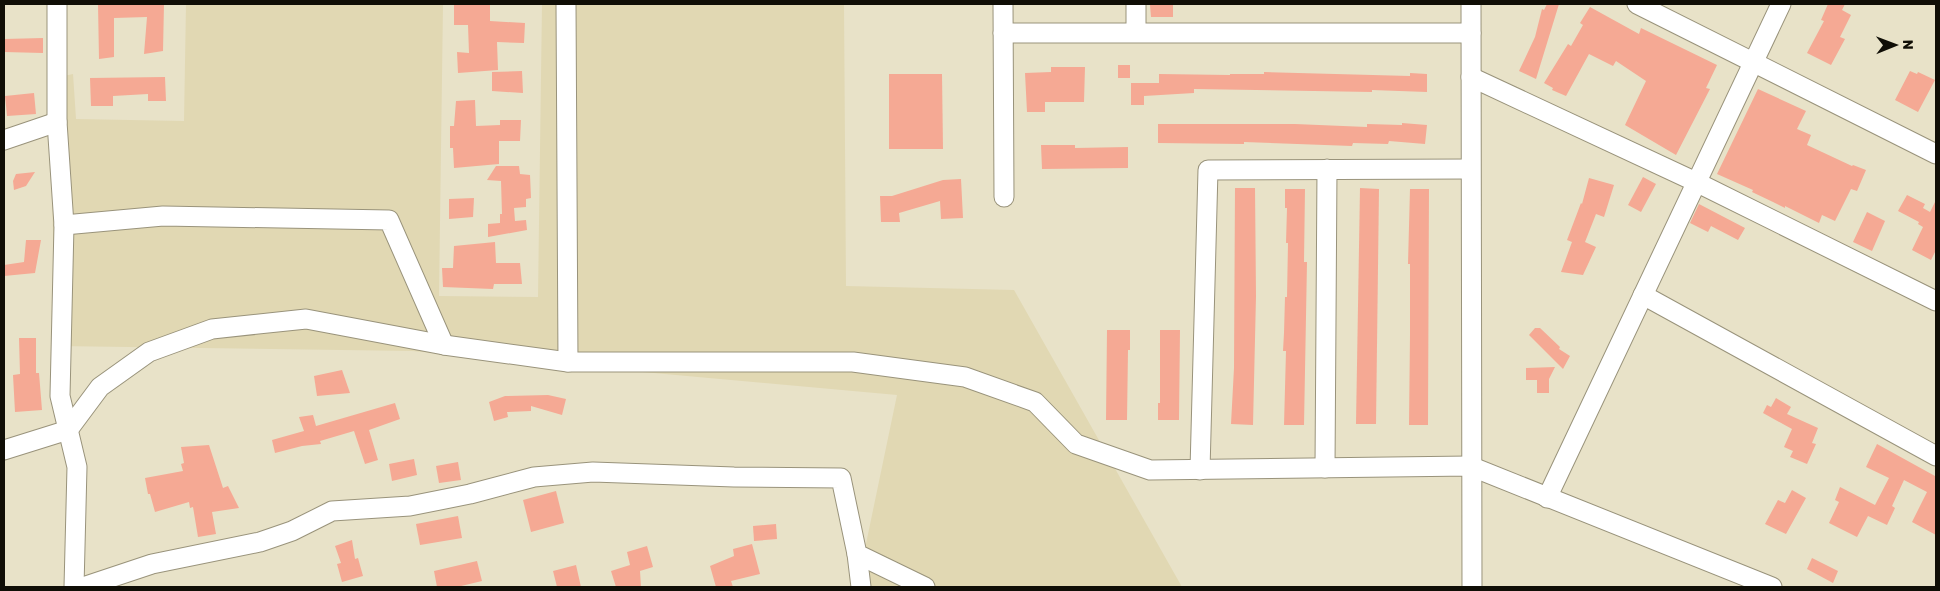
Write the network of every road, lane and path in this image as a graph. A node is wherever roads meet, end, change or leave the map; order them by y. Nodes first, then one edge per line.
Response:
1 (57, 4) edge
2 (566, 4) edge
3 (1003, 4) edge
4 (1136, 4) edge
5 (1471, 4) edge
6 (1637, 4) edge
7 (1781, 4) edge
8 (1136, 31) junction
9 (1471, 32) junction
10 (1003, 33) junction
11 (1753, 62) junction
12 (1471, 77) junction
13 (57, 122) junction
14 (4, 140) edge
15 (1936, 154) edge
16 (1470, 169) junction
17 (1327, 170) junction
18 (1696, 182) junction
19 (1004, 197) dead end
20 (64, 225) junction
21 (1643, 295) junction
22 (1936, 301) edge
23 (444, 345) junction
24 (568, 362) junction
25 (68, 430) junction
26 (4, 448) edge
27 (1936, 456) edge
28 (1470, 466) junction
29 (1325, 468) junction
30 (1200, 470) junction
31 (1547, 498) junction
32 (858, 554) junction
33 (74, 587) edge
34 (83, 587) edge
35 (861, 587) edge
36 (925, 587) edge
37 (1472, 587) edge
38 (1772, 587) edge

1 - 13 street
2 - 24 street
3 - 10 street
4 - 8 street
5 - 9 street
6 - 11 street
7 - 11 street
8 - 9 street
8 - 10 street
9 - 12 street
10 - 19 street
11 - 15 street
11 - 18 street
12 - 16 street
12 - 18 street
13 - 14 street
13 - 20 street
16 - 17 street
16 - 28 street
17 - 29 street
17 - 30 street
18 - 21 street
18 - 22 street
20 - 23 street
20 - 25 street
21 - 27 street
21 - 31 street
23 - 24 street
23 - 25 street
24 - 30 street
25 - 26 street
25 - 33 street
28 - 29 street
28 - 31 street
28 - 37 street
29 - 30 street
31 - 38 street
32 - 34 street
32 - 35 street
32 - 36 street

